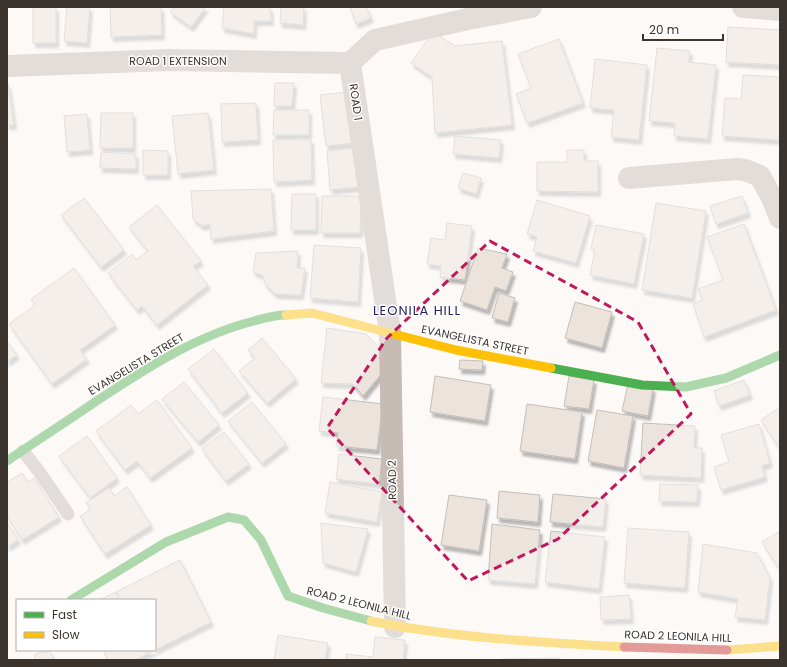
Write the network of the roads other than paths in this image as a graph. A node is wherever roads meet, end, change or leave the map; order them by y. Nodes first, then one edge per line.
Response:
1 (531, 7) edge
2 (743, 7) edge
3 (780, 10) edge
4 (350, 63) junction
5 (7, 66) edge
6 (629, 178) dead end
7 (780, 218) edge
8 (390, 333) junction
9 (780, 355) edge
10 (23, 451) junction
11 (7, 461) edge
12 (68, 514) dead end
13 (73, 599) edge
14 (394, 627) junction
15 (780, 646) edge

1 - 4 street
2 - 3 street
4 - 5 street, ROAD 1 EXTENSION
4 - 8 street, ROAD 1
6 - 7 street
8 - 9 street, EVANGELISTA STREET
8 - 10 street, EVANGELISTA STREET
8 - 14 street, ROAD 2
10 - 11 street, EVANGELISTA STREET
10 - 12 lane
13 - 14 street, ROAD 2 LEONILA HILL
14 - 15 street, ROAD 2 LEONILA HILL

